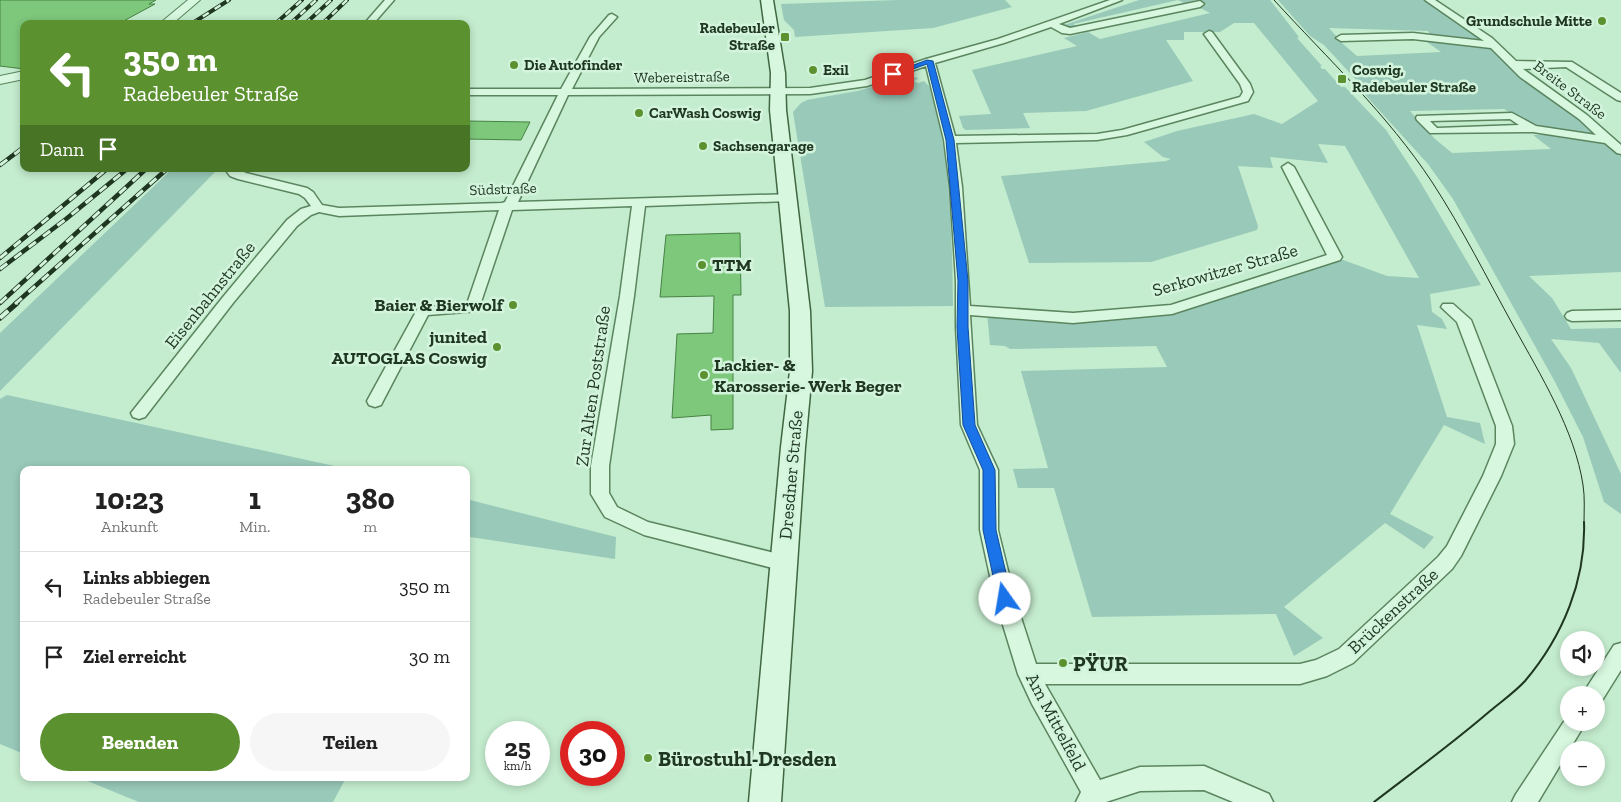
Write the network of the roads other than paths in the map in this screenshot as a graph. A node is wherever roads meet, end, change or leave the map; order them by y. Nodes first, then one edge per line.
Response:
1 (195, 0) edge
2 (390, 0) edge
3 (766, 0) edge
4 (1118, 0) edge
5 (1429, 0) edge
6 (1200, 4) dead end
7 (612, 17) dead end
8 (170, 20) edge
9 (372, 20) edge
10 (1052, 23) junction
11 (1209, 34) dead end
12 (1341, 38) dead end
13 (1495, 46) junction
14 (930, 61) junction
15 (1513, 64) junction
16 (20, 76) edge
17 (0, 80) edge
18 (778, 91) junction
19 (470, 92) edge
20 (564, 93) junction
21 (1621, 98) edge
22 (1533, 129) junction
23 (950, 140) junction
24 (1610, 140) junction
25 (1621, 151) edge
26 (1288, 166) dead end
27 (234, 172) edge
28 (789, 196) junction
29 (639, 202) junction
30 (509, 205) junction
31 (318, 208) junction
32 (1448, 307) dead end
33 (964, 310) junction
34 (1621, 315) edge
35 (1572, 316) dead end
36 (375, 401) dead end
37 (139, 413) dead end
38 (784, 563) junction
39 (1621, 652) edge
40 (1029, 674) junction
41 (1599, 686) edge
42 (1569, 731) edge
43 (1091, 798) edge
44 (765, 802) edge
45 (1261, 802) edge
46 (1524, 802) edge

1 - 8 street
2 - 9 street
3 - 18 main road, Dresdner Straße
4 - 10 street
5 - 13 street, Breite Straße
6 - 10 street
7 - 20 street
10 - 14 street
11 - 23 street
12 - 13 street
13 - 15 street, Breite Straße
14 - 18 street
14 - 23 street, Am Mittelfeld
15 - 21 street, Breite Straße
15 - 24 street, Breite Straße
16 - 17 street
18 - 20 street, Webereistraße
18 - 28 main road, Dresdner Straße
19 - 20 street, Webereistraße
20 - 30 street
22 - 22 street, Breite Straße
22 - 24 street, Breite Straße
23 - 33 street, Am Mittelfeld
24 - 25 street, Breite Straße
26 - 33 street, Serkowitzer Straße
27 - 31 street
28 - 29 street, Südstraße
28 - 38 main road, Dresdner Straße
29 - 30 street, Südstraße
29 - 38 street, Zur Alten Poststraße
30 - 31 street, Südstraße
30 - 36 street
31 - 37 street, Eisenbahnstraße
32 - 40 street, Brückenstraße
33 - 40 street, Am Mittelfeld
34 - 35 street
38 - 44 main road, Dresdner Straße
39 - 41 street
40 - 43 street, Am Mittelfeld
42 - 46 street
43 - 45 street

